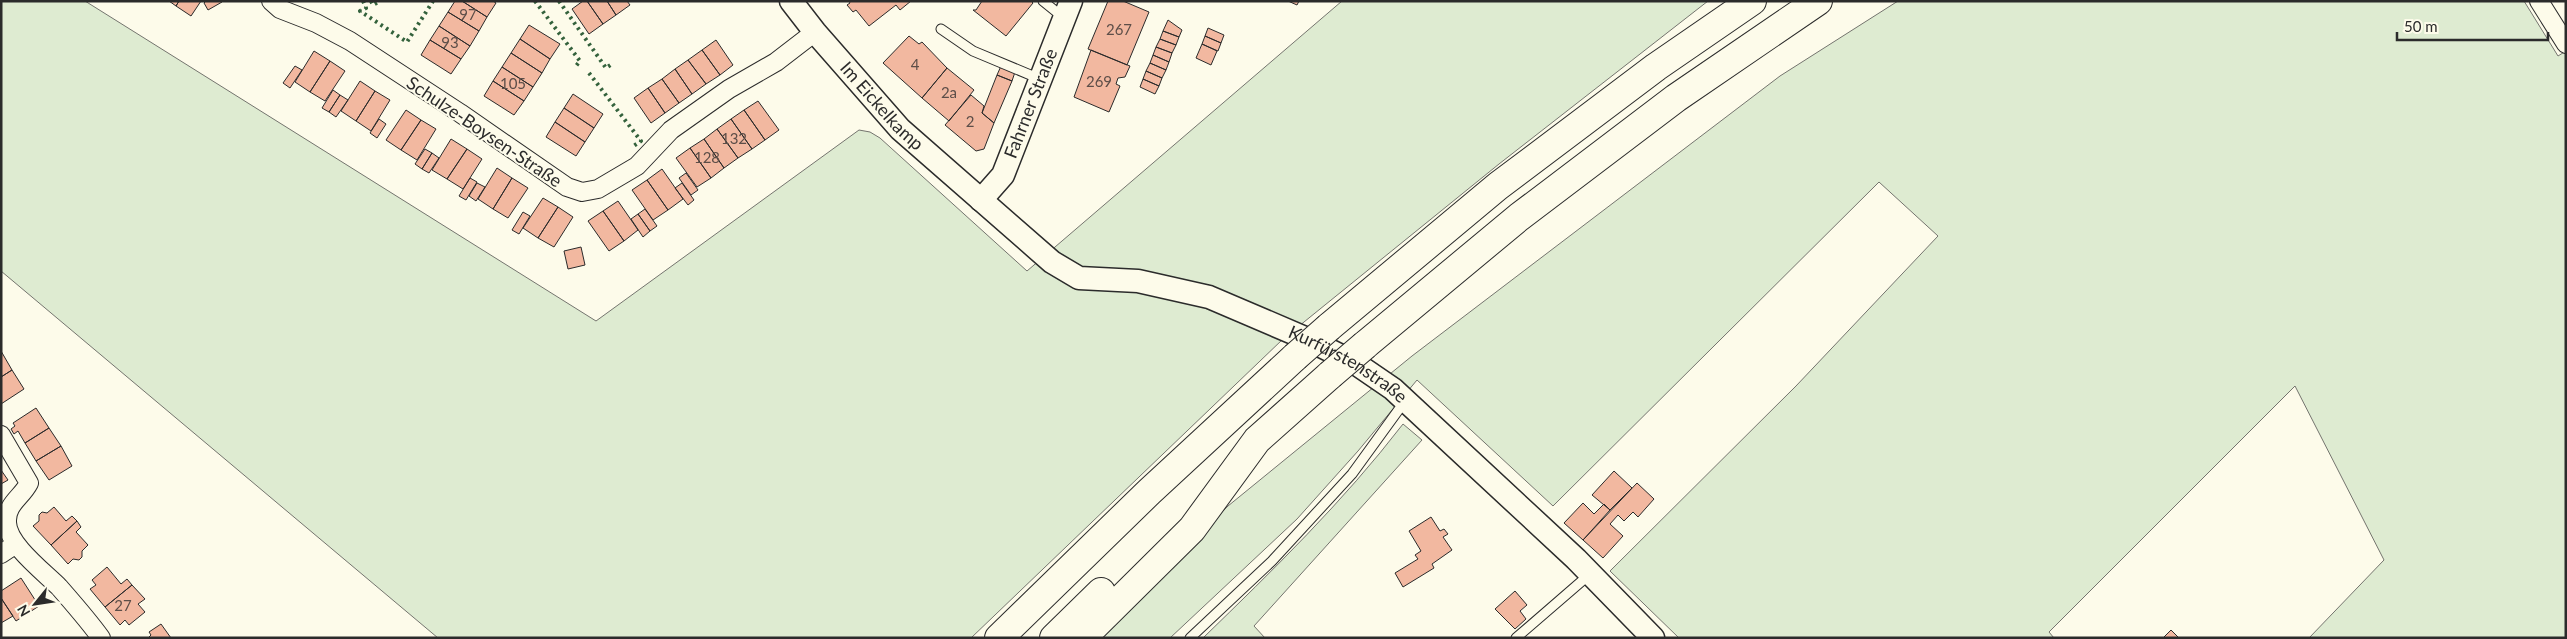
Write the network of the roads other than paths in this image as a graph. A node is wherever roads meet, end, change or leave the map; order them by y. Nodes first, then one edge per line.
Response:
1 (271, 1) edge
2 (791, 1) edge
3 (1043, 1) edge
4 (1752, 1) edge
5 (1818, 1) edge
6 (2539, 1) edge
7 (1067, 9) edge
8 (941, 29) dead end
9 (815, 32) junction
10 (2566, 44) edge
11 (1040, 79) junction
12 (981, 200) junction
13 (1405, 401) junction
14 (1, 435) edge
15 (1250, 449) junction
16 (16, 544) junction
17 (1, 554) edge
18 (1590, 574) junction
19 (101, 638) edge
20 (1000, 638) edge
21 (1054, 638) edge
22 (1082, 638) edge
23 (1190, 638) edge
24 (1516, 638) edge
25 (1653, 638) edge

1 - 9 street, Schulze-Boysen-Straße
2 - 9 street, Im Eickelkamp
3 - 7 lane
4 - 20 highway, bridge
5 - 15 highway, bridge
6 - 10 street
7 - 11 street, Fahrner Straße
8 - 11 lane
9 - 12 street, Im Eickelkamp
11 - 12 street, Fahrner Straße
12 - 13 street, Kurfürstenstraße
13 - 18 street, Kurfürstenstraße
13 - 23 lane
14 - 16 street
15 - 21 highway
15 - 22 highway
16 - 17 street
16 - 19 street
18 - 24 lane
18 - 25 street, Kurfürstenstraße

